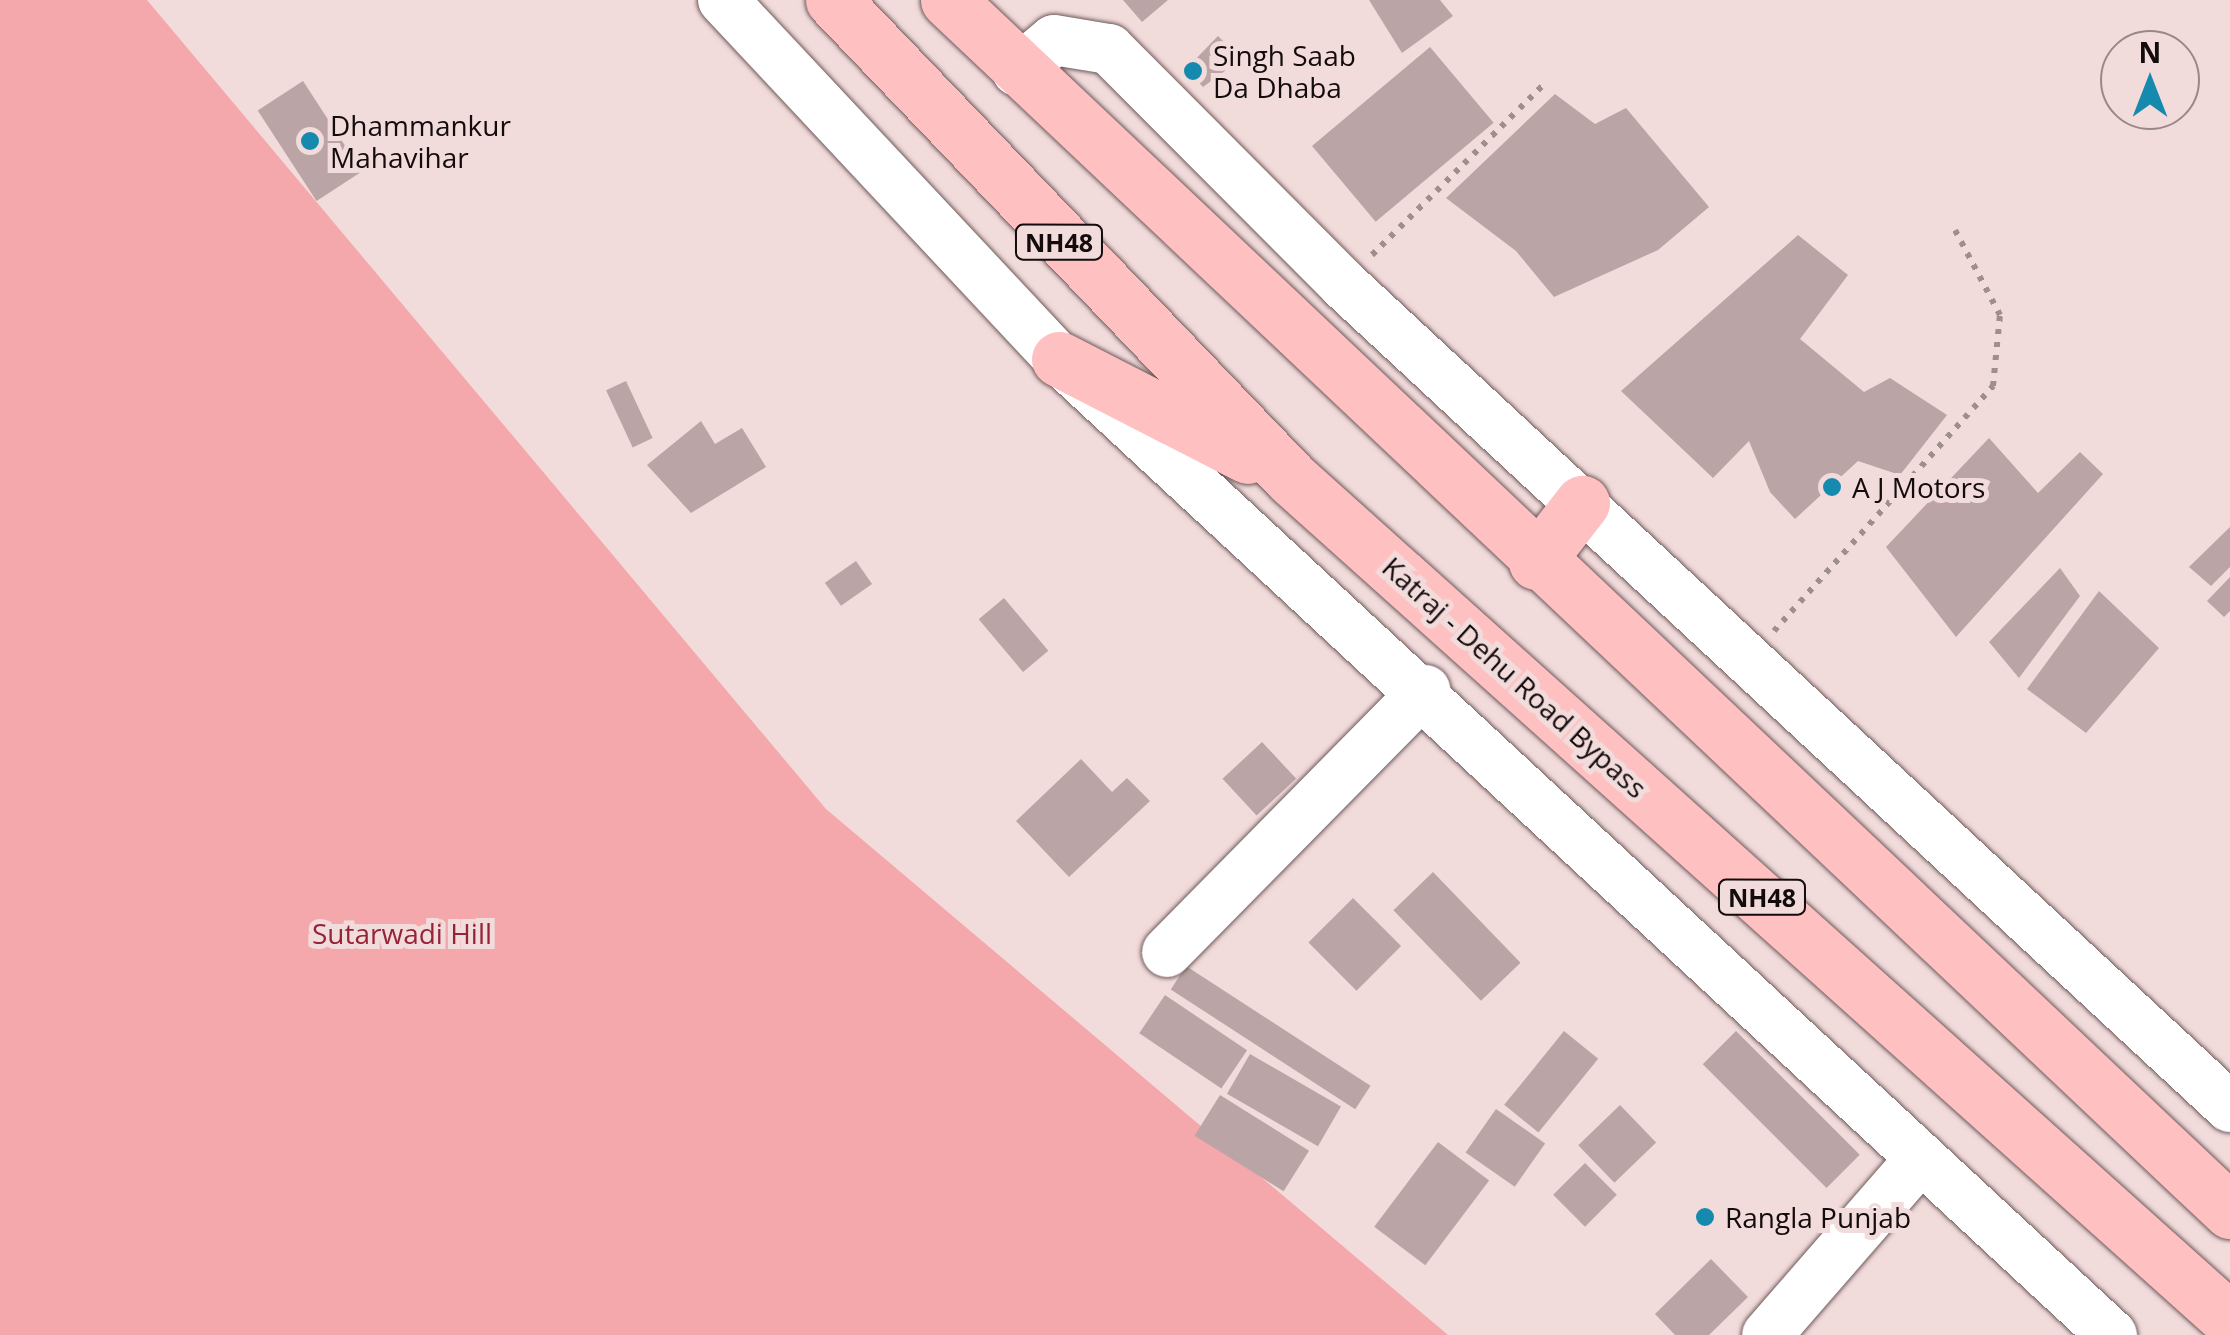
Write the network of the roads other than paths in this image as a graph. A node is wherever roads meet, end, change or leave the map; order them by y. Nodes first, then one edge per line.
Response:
1 (723, 0) edge
2 (833, 0) edge
3 (948, 0) edge
4 (1017, 71) junction
5 (1059, 359) junction
6 (1291, 478) junction
7 (1582, 503) junction
8 (1536, 562) junction
9 (1425, 690) junction
10 (1167, 952) dead end
11 (2230, 1107) edge
12 (1920, 1159) junction
13 (2230, 1211) edge
14 (2230, 1320) edge
15 (1767, 1335) edge
16 (2112, 1335) edge

1 - 5 street
2 - 6 highway, Katraj - Dehu Road Bypass / NH48
3 - 4 highway
4 - 7 street
4 - 8 highway
5 - 6 highway
5 - 9 street
6 - 14 highway, Katraj - Dehu Road Bypass / NH48
7 - 8 highway
7 - 11 street
8 - 13 highway
9 - 10 street
9 - 12 street
12 - 15 street
12 - 16 street

